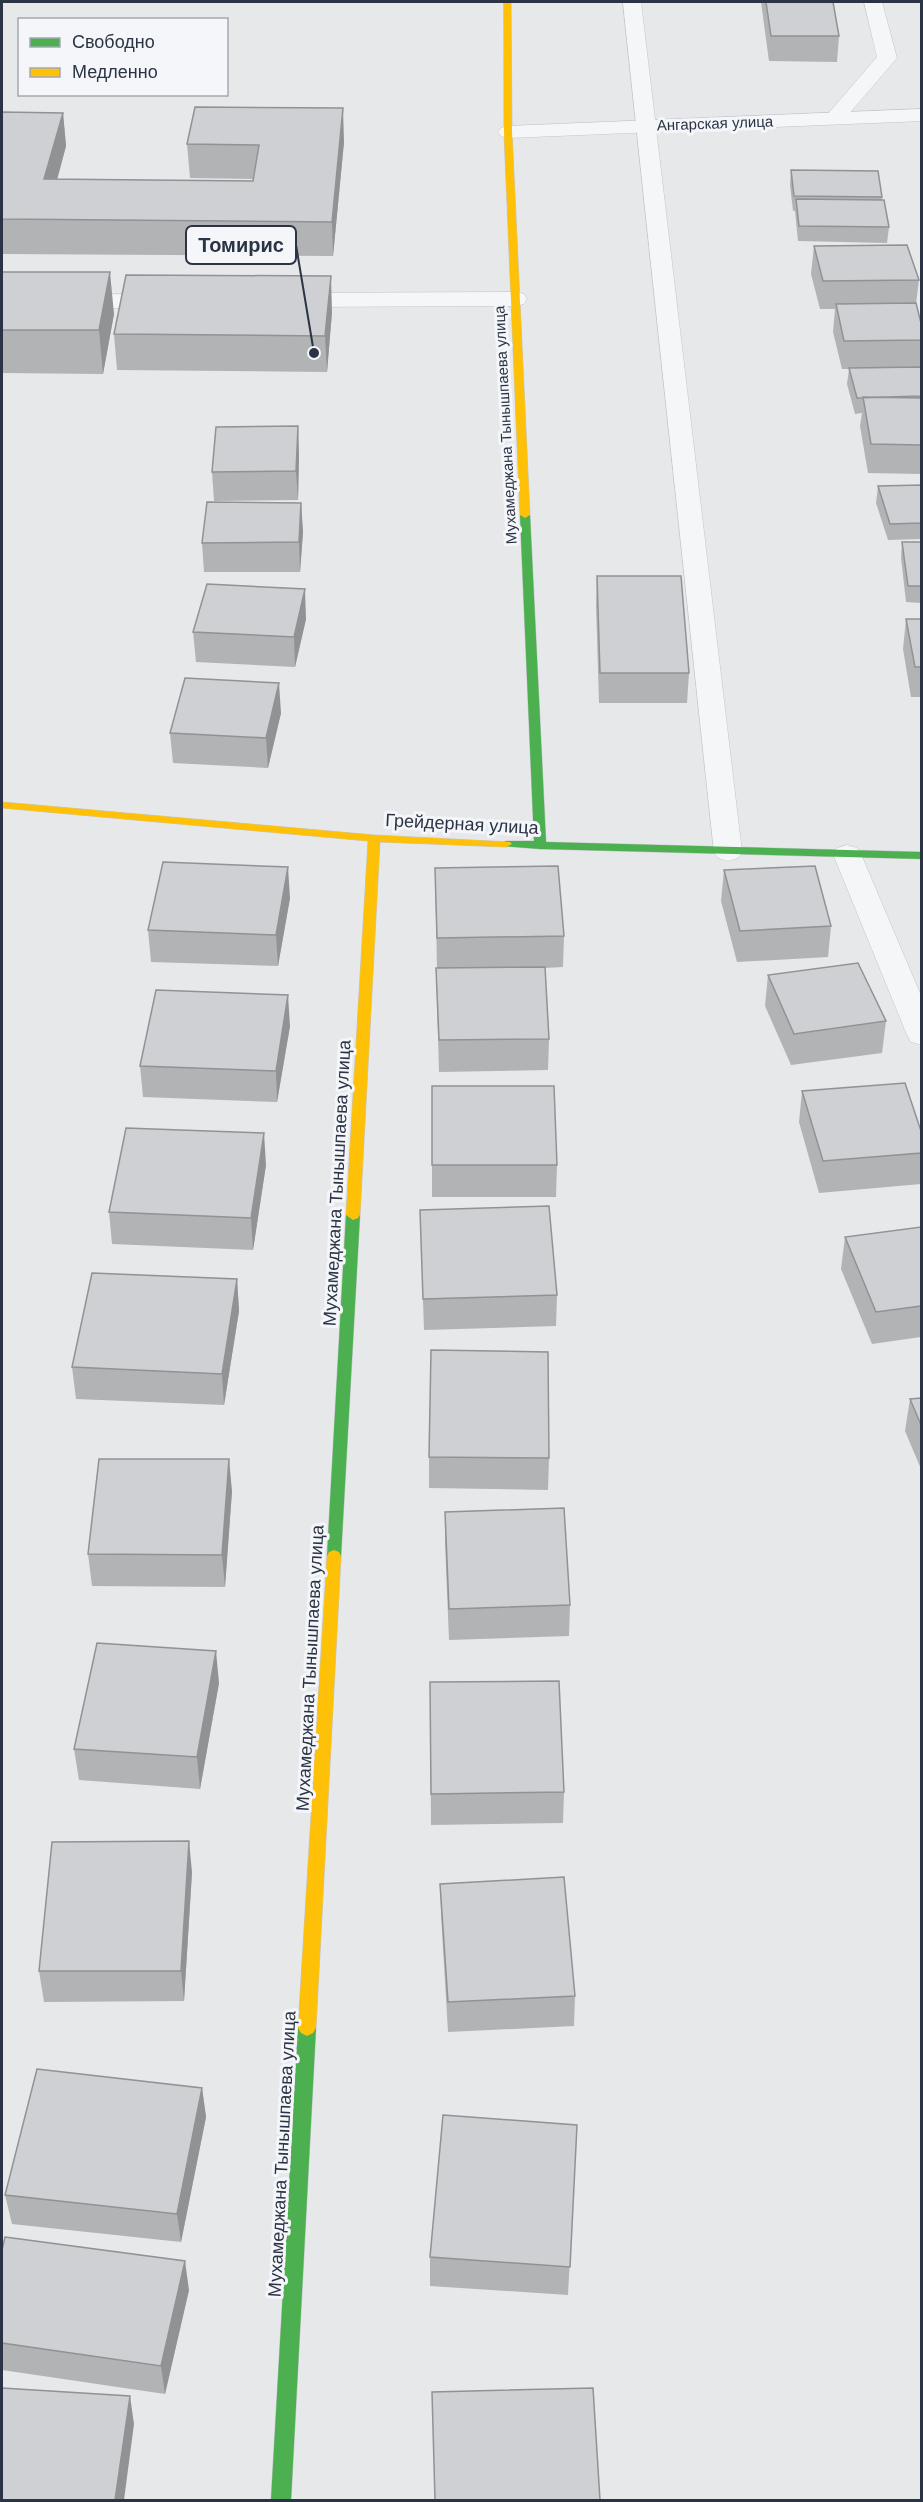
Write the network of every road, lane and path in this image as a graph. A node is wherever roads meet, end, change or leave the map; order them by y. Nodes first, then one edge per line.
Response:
1 (507, 2) edge
2 (632, 2) edge
3 (873, 2) edge
4 (921, 115) edge
5 (835, 118) junction
6 (646, 126) junction
7 (508, 132) junction
8 (516, 299) junction
9 (193, 301) edge
10 (265, 301) edge
11 (2, 302) edge
12 (2, 805) edge
13 (374, 838) junction
14 (540, 846) junction
15 (728, 852) junction
16 (847, 854) junction
17 (921, 856) edge
18 (921, 1035) edge
19 (281, 2500) edge

1 - 7 street, Мухамеджана Тынышпаева улица
2 - 6 street
3 - 5 street
4 - 5 street, Ангарская улица
5 - 6 street, Ангарская улица
6 - 7 street, Ангарская улица
6 - 15 street
7 - 8 street, Мухамеджана Тынышпаева улица
8 - 10 street
8 - 14 street, Мухамеджана Тынышпаева улица
9 - 11 street
12 - 13 street, Грейдерная улица
13 - 14 street, Грейдерная улица
13 - 19 street, Мухамеджана Тынышпаева улица
14 - 15 street, Грейдерная улица
15 - 16 street, Грейдерная улица
16 - 17 street, Грейдерная улица
16 - 18 street

